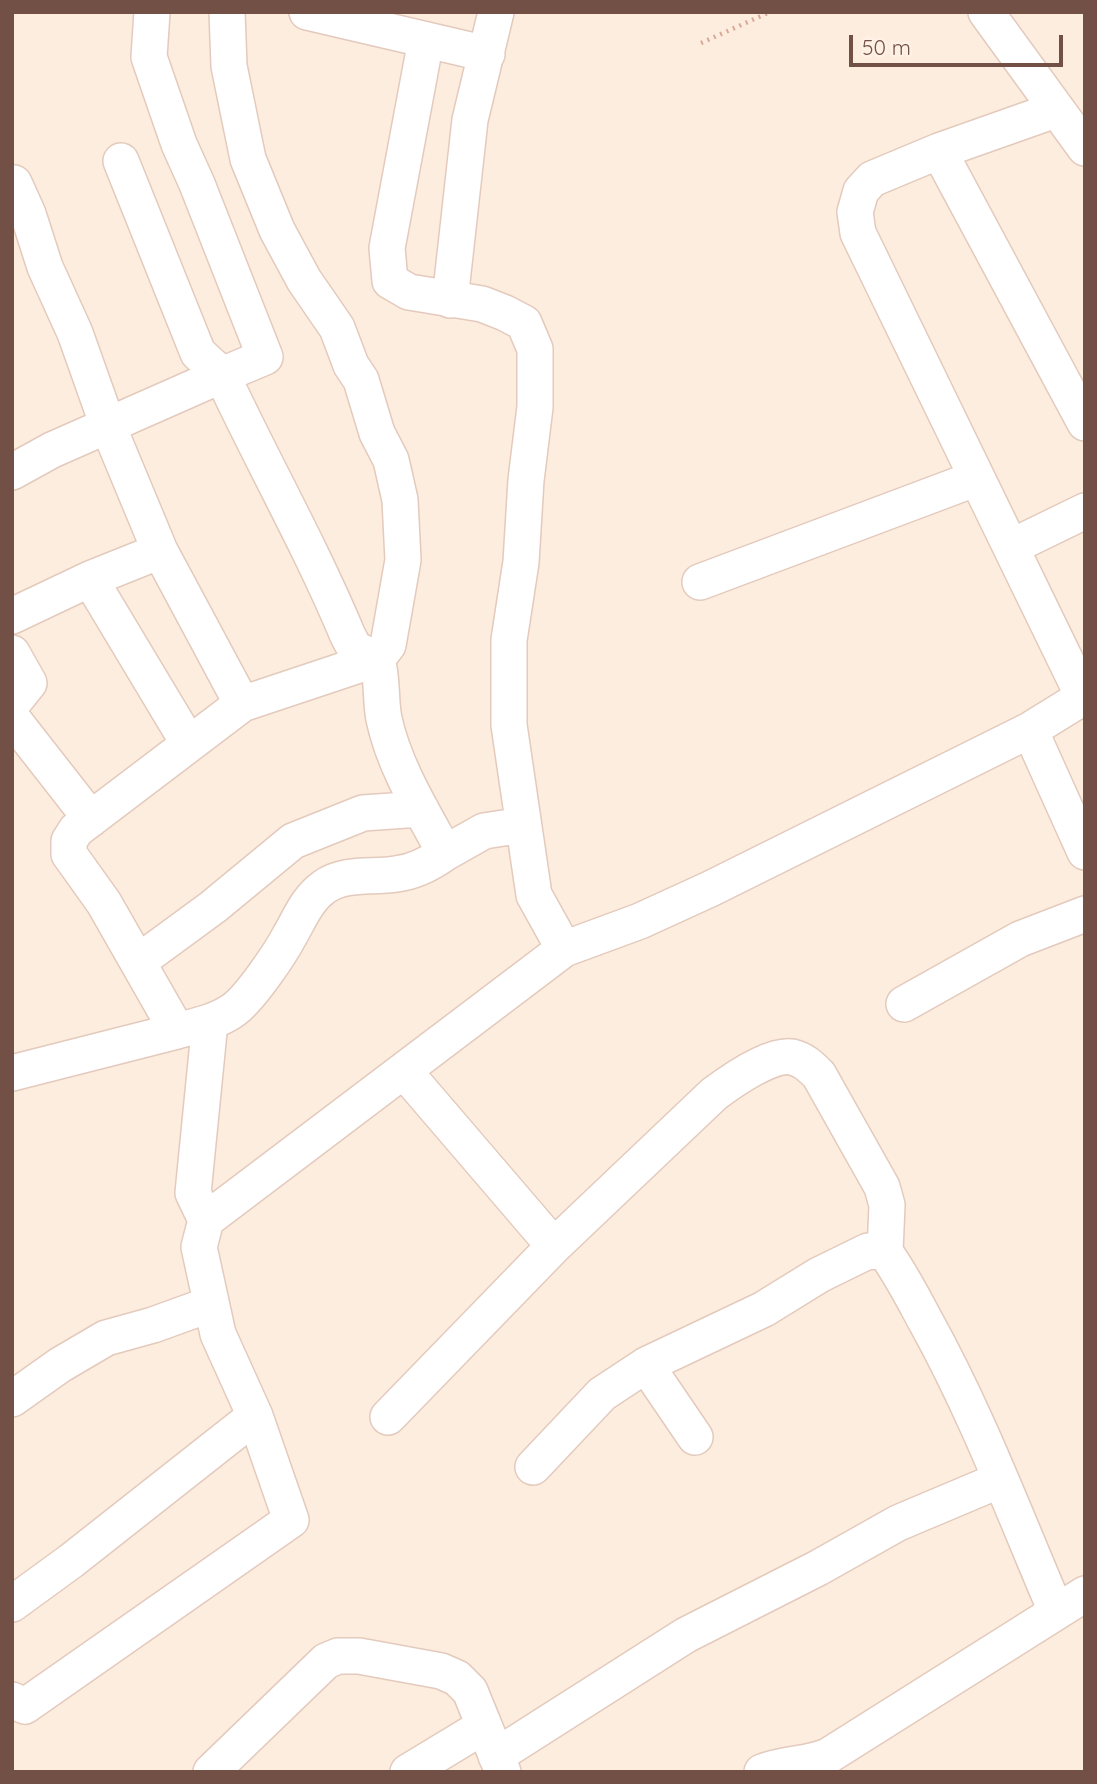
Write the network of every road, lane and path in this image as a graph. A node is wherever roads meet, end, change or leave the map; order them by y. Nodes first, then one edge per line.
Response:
1 (152, 12) edge
2 (227, 12) edge
3 (307, 12) edge
4 (495, 12) edge
5 (770, 12) edge
6 (986, 12) edge
7 (426, 40) junction
8 (701, 43) dead end
9 (487, 54) junction
10 (1055, 110) junction
11 (1085, 148) edge
12 (939, 151) junction
13 (121, 161) dead end
14 (14, 183) edge
15 (20, 217) edge
16 (450, 300) junction
17 (222, 375) junction
18 (1085, 423) edge
19 (108, 426) junction
20 (12, 472) edge
21 (977, 478) junction
22 (1085, 511) edge
23 (1011, 547) junction
24 (160, 551) junction
25 (90, 579) junction
26 (700, 582) dead end
27 (12, 616) edge
28 (12, 653) edge
29 (377, 659) junction
30 (1084, 696) edge
31 (12, 704) edge
32 (242, 704) junction
33 (12, 718) edge
34 (1030, 730) junction
35 (189, 744) junction
36 (421, 809) junction
37 (91, 819) junction
38 (523, 825) junction
39 (1085, 852) edge
40 (445, 853) junction
41 (1085, 914) edge
42 (564, 949) junction
43 (138, 961) junction
44 (904, 1004) dead end
45 (210, 1022) junction
46 (177, 1031) junction
47 (404, 1071) junction
48 (12, 1073) edge
49 (206, 1220) junction
50 (554, 1246) junction
51 (885, 1252) junction
52 (211, 1304) junction
53 (646, 1365) junction
54 (12, 1399) edge
55 (255, 1416) junction
56 (388, 1417) dead end
57 (695, 1437) dead end
58 (533, 1467) dead end
59 (1000, 1480) junction
60 (1070, 1602) edge
61 (12, 1604) edge
62 (12, 1700) edge
63 (494, 1751) edge
64 (211, 1772) edge
65 (408, 1772) edge
66 (762, 1772) edge

1 - 17 street
2 - 29 street
3 - 7 street
4 - 9 street
5 - 8 path
6 - 10 street
7 - 9 street
7 - 16 street
9 - 16 street
10 - 11 street
10 - 12 street
12 - 18 street
12 - 21 street
13 - 17 street
14 - 15 street
15 - 19 street
16 - 38 street
17 - 19 street
17 - 29 street
19 - 20 street
19 - 24 street
21 - 23 street
21 - 26 street
22 - 23 street
23 - 30 street
24 - 25 street
24 - 32 street
25 - 27 street
25 - 35 street
28 - 31 street
29 - 32 street
29 - 36 street
30 - 34 street
32 - 35 street
33 - 37 street
34 - 39 street
34 - 42 street
35 - 37 street
36 - 40 street
36 - 43 street
37 - 43 street
38 - 40 street
38 - 42 street
40 - 45 street
41 - 44 street
42 - 47 street
43 - 46 street
45 - 46 street
45 - 49 street
46 - 48 street
47 - 49 street
47 - 50 street
49 - 52 street
50 - 51 street
50 - 56 street
51 - 53 street
51 - 59 street
52 - 54 street
52 - 55 street
53 - 57 street
53 - 58 street
55 - 61 street
55 - 62 street
59 - 60 street
59 - 63 street
60 - 66 street
63 - 64 street
63 - 65 street

